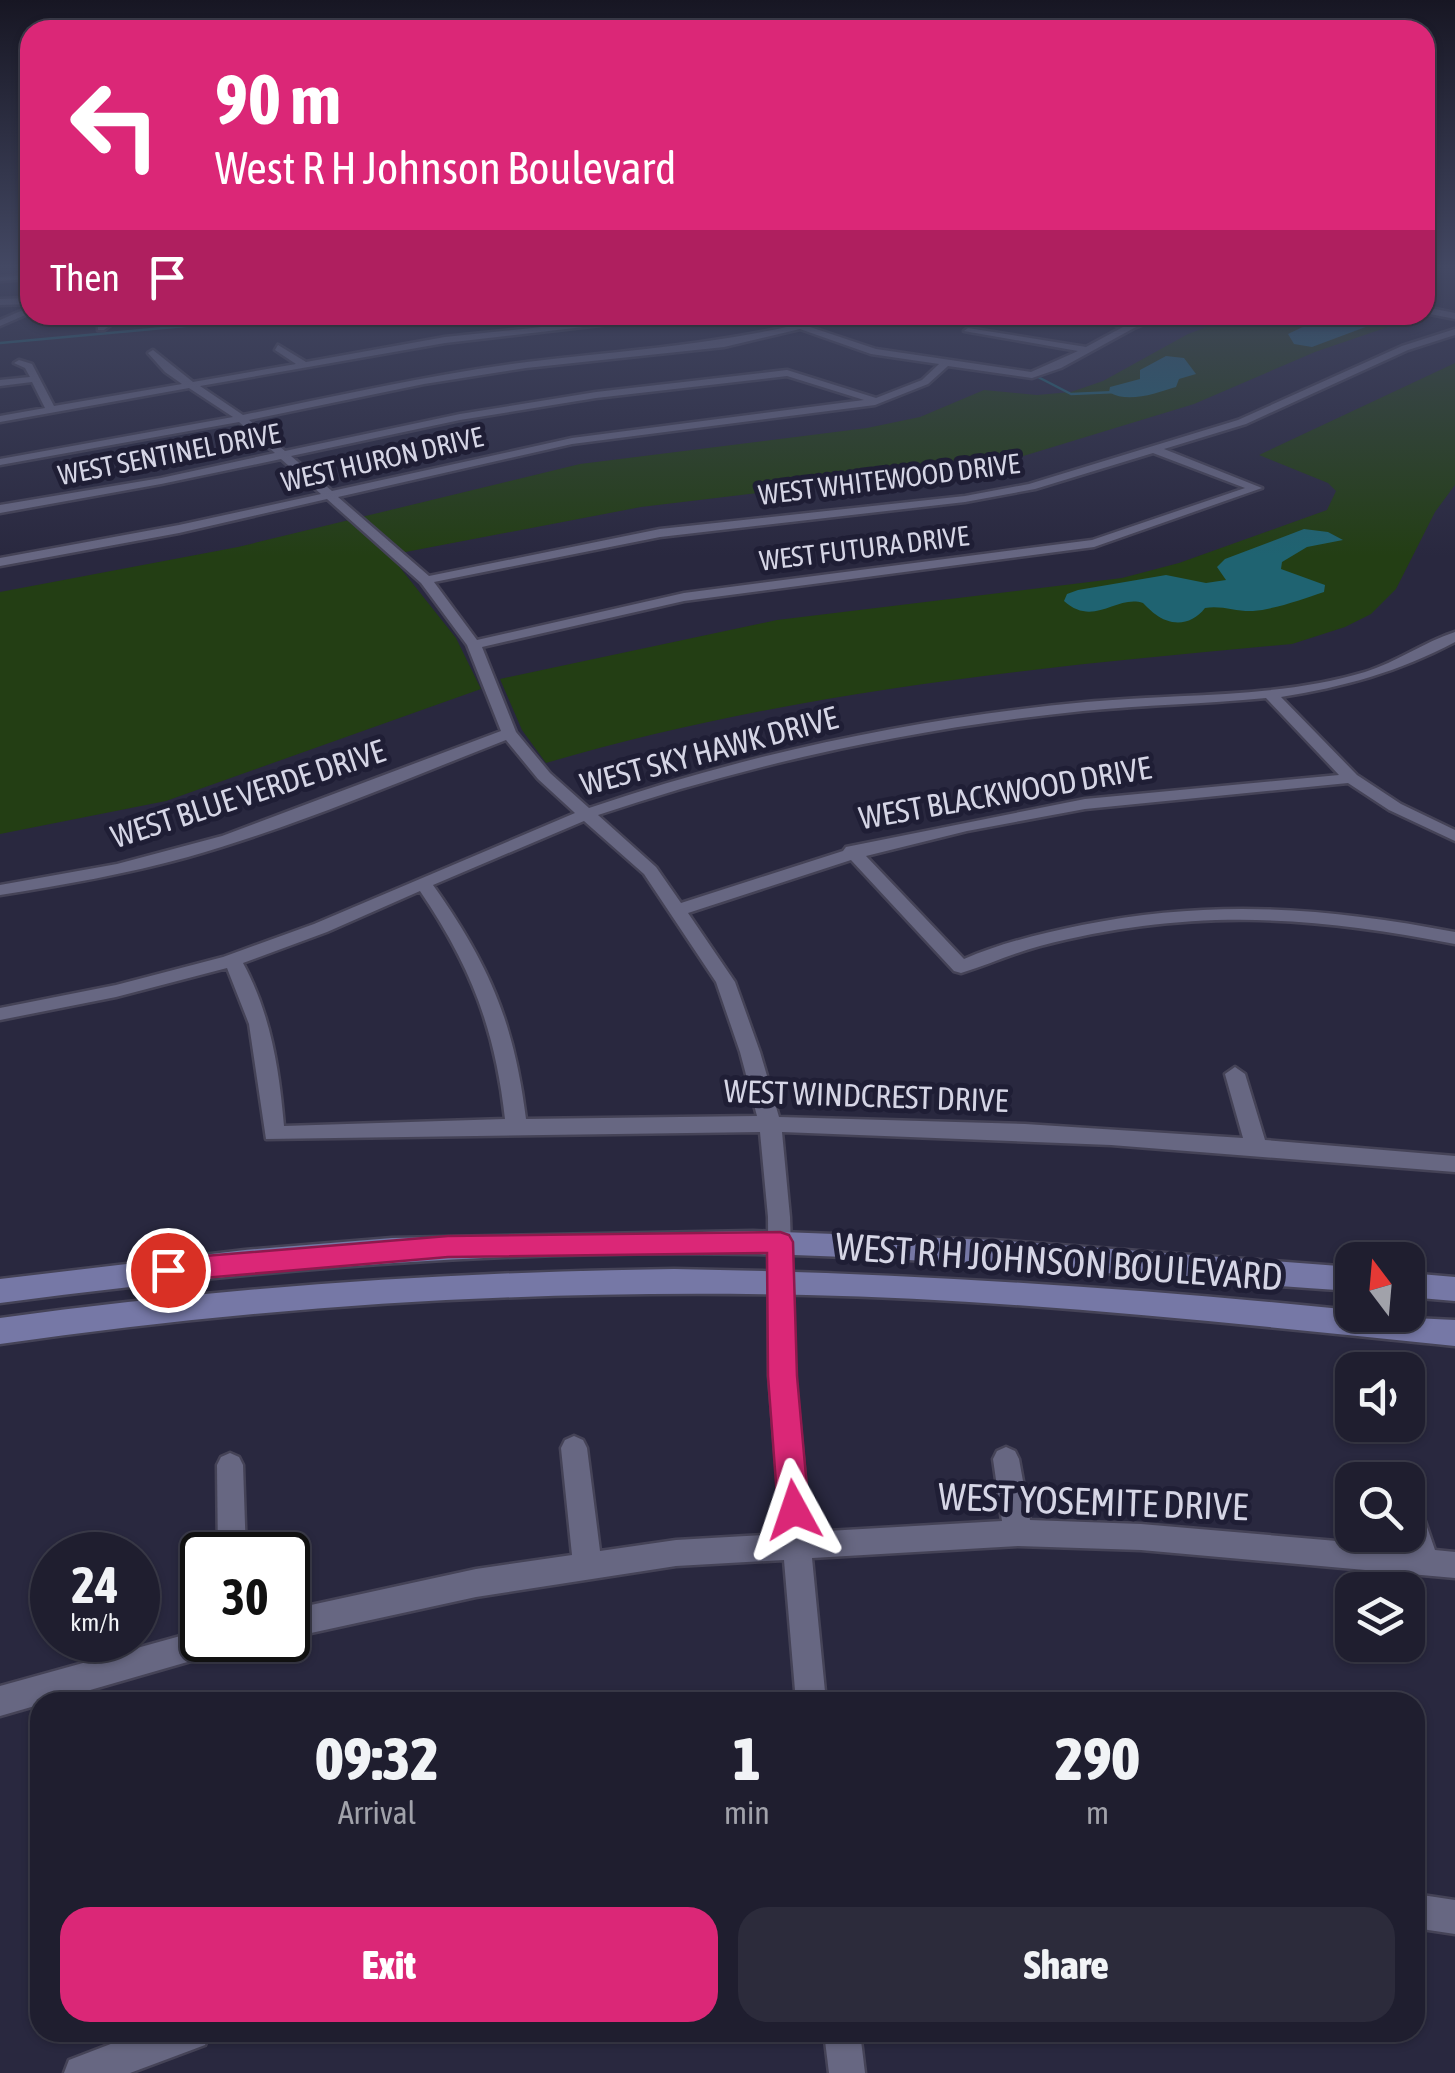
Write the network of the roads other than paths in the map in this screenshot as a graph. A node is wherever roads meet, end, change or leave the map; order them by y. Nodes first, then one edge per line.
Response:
1 (160, 362) edge
2 (299, 362) edge
3 (322, 362) edge
4 (575, 362) edge
5 (931, 362) edge
6 (1065, 362) edge
7 (1375, 362) edge
8 (19, 363) dead end
9 (944, 364) junction
10 (304, 365) junction
11 (35, 378) junction
12 (0, 384) edge
13 (193, 387) junction
14 (875, 402) junction
15 (52, 412) junction
16 (241, 418) junction
17 (0, 419) edge
18 (1156, 450) junction
19 (283, 455) junction
20 (0, 462) edge
21 (328, 494) junction
22 (0, 509) edge
23 (0, 562) edge
24 (426, 580) junction
25 (1455, 636) edge
26 (474, 645) junction
27 (1269, 693) junction
28 (510, 733) junction
29 (1351, 778) junction
30 (588, 813) junction
31 (1455, 836) edge
32 (852, 852) junction
33 (423, 884) junction
34 (0, 890) edge
35 (678, 910) junction
36 (1455, 938) edge
37 (232, 961) junction
38 (0, 1014) edge
39 (1236, 1074) dead end
40 (770, 1124) junction
41 (516, 1125) junction
42 (1256, 1147) junction
43 (1455, 1164) edge
44 (781, 1263) junction
45 (1335, 1277) edge
46 (1425, 1287) edge
47 (1455, 1290) edge
48 (0, 1291) edge
49 (0, 1331) edge
50 (1455, 1333) edge
51 (574, 1448) dead end
52 (1006, 1460) dead end
53 (230, 1465) dead end
54 (231, 1532) edge
55 (1018, 1532) junction
56 (796, 1544) junction
57 (1421, 1552) edge
58 (1424, 1560) junction
59 (587, 1564) junction
60 (1455, 1565) edge
61 (310, 1619) edge
62 (180, 1651) edge
63 (32, 1692) edge
64 (810, 1692) edge
65 (30, 1693) edge
66 (0, 1701) edge
67 (1425, 1913) edge
68 (1455, 1917) edge
69 (165, 2042) edge
70 (843, 2042) edge
71 (82, 2073) edge
72 (846, 2073) edge

1 - 13 street
2 - 10 street
3 - 10 street
4 - 16 street
5 - 9 street
6 - 9 street
7 - 18 street, WEST WHITEWOOD DRIVE
8 - 11 street
9 - 14 street, WEST HURON DRIVE
10 - 13 street
11 - 12 street
11 - 15 street
13 - 15 street
13 - 16 street
14 - 19 street, WEST SENTINEL DRIVE
14 - 21 street, WEST HURON DRIVE
15 - 17 street
16 - 19 street
16 - 20 street
18 - 24 street, WEST WHITEWOOD DRIVE
18 - 26 street, WEST FUTURA DRIVE
19 - 21 street
19 - 22 street, WEST SENTINEL DRIVE
21 - 23 street, WEST HURON DRIVE
21 - 24 street
24 - 26 street
25 - 27 street, WEST SKY HAWK DRIVE
26 - 28 street
27 - 29 street
27 - 30 street, WEST SKY HAWK DRIVE
28 - 30 street
28 - 34 street, WEST BLUE VERDE DRIVE
29 - 31 street
29 - 32 street, WEST BLACKWOOD DRIVE
30 - 33 street, WEST SKY HAWK DRIVE
30 - 35 street
32 - 35 street, WEST BLACKWOOD DRIVE
32 - 36 street
33 - 37 street, WEST SKY HAWK DRIVE
33 - 41 street
35 - 40 street
37 - 38 street, WEST SKY HAWK DRIVE
37 - 41 street, WEST WINDCREST DRIVE
39 - 42 street
40 - 41 street, WEST WINDCREST DRIVE
40 - 42 street, WEST WINDCREST DRIVE
40 - 44 street
42 - 43 street, WEST WINDCREST DRIVE
44 - 45 main road, WEST R H JOHNSON BOULEVARD
44 - 48 main road, WEST R H JOHNSON BOULEVARD
44 - 49 main road, WEST R H JOHNSON BOULEVARD
44 - 50 main road, WEST R H JOHNSON BOULEVARD
44 - 56 street
46 - 47 main road
51 - 59 street
52 - 55 street
53 - 54 street
55 - 56 street, WEST YOSEMITE DRIVE
55 - 58 street, WEST YOSEMITE DRIVE
56 - 59 street, WEST YOSEMITE DRIVE
56 - 64 street
57 - 58 street
58 - 60 street, WEST YOSEMITE DRIVE
59 - 61 street, WEST YOSEMITE DRIVE
62 - 63 street
65 - 66 street
67 - 68 street
69 - 71 street
70 - 72 street

